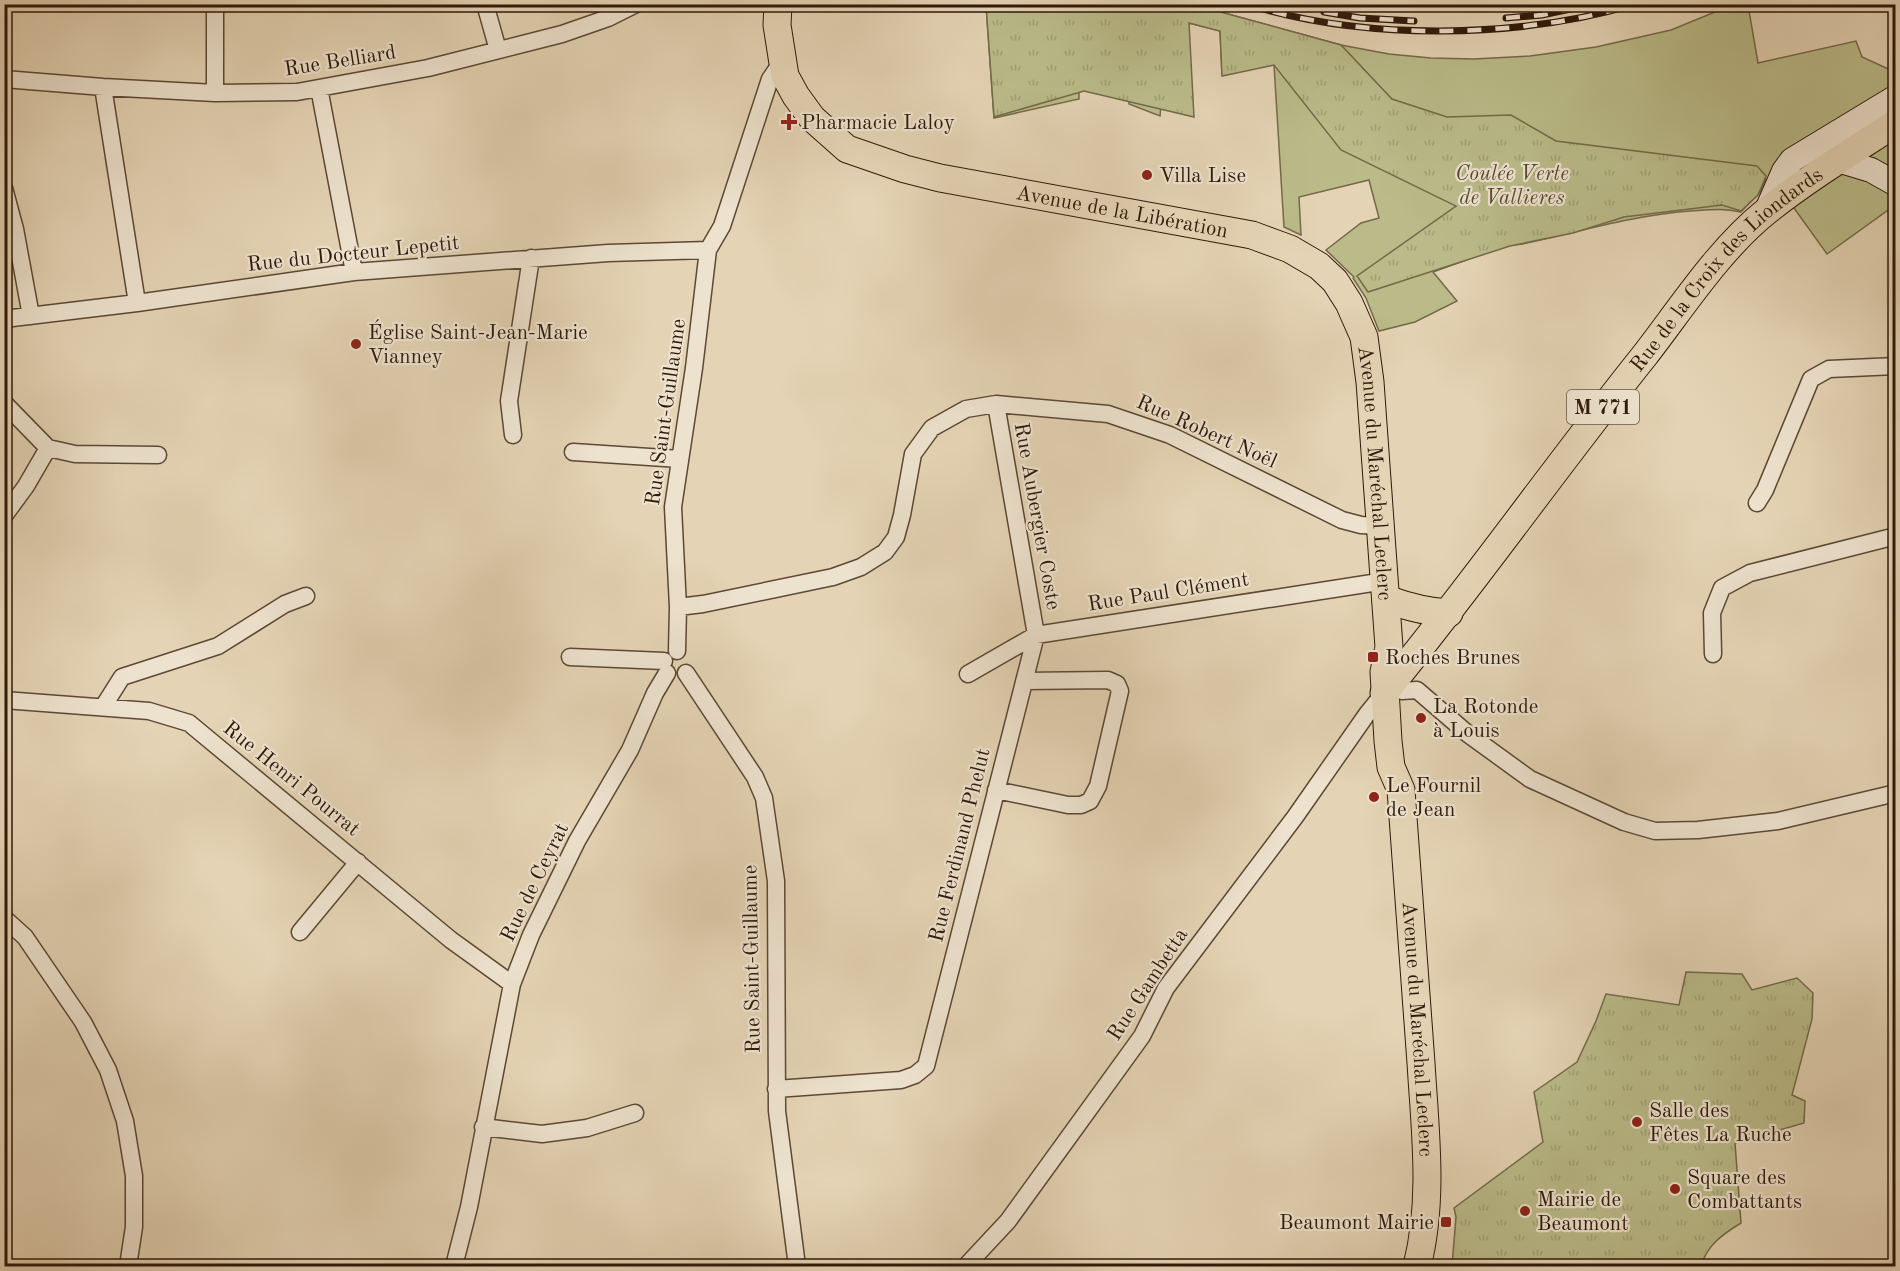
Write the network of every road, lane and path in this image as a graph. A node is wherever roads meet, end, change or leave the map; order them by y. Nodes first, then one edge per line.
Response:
1 (215, 4) edge
2 (485, 4) edge
3 (636, 4) edge
4 (778, 4) edge
5 (498, 50) junction
6 (783, 60) junction
7 (4, 79) edge
8 (103, 87) junction
9 (319, 88) junction
10 (215, 93) junction
11 (1896, 96) edge
12 (1896, 123) edge
13 (1838, 160) junction
14 (1896, 184) edge
15 (4, 188) edge
16 (1767, 210) junction
17 (708, 250) junction
18 (531, 258) junction
19 (354, 272) junction
20 (137, 303) junction
21 (1349, 303) joint
22 (31, 316) junction
23 (4, 319) edge
24 (1896, 366) edge
25 (4, 403) edge
26 (996, 404) junction
27 (513, 435) dead end
28 (48, 448) junction
29 (573, 452) dead end
30 (158, 455) dead end
31 (680, 459) junction
32 (1757, 503) dead end
33 (4, 516) edge
34 (1381, 526) junction
35 (1896, 536) edge
36 (1386, 590) junction
37 (306, 596) dead end
38 (678, 607) junction
39 (1449, 613) junction
40 (1036, 635) junction
41 (1713, 654) dead end
42 (570, 657) dead end
43 (670, 662) junction
44 (686, 673) junction
45 (968, 674) dead end
46 (1024, 681) junction
47 (1396, 685) junction
48 (4, 700) edge
49 (103, 706) junction
50 (1375, 726) junction
51 (996, 790) junction
52 (1401, 790) junction
53 (1896, 793) edge
54 (358, 862) junction
55 (4, 918) edge
56 (300, 932) dead end
57 (512, 984) junction
58 (776, 1089) junction
59 (635, 1113) dead end
60 (483, 1127) junction
61 (128, 1266) edge
62 (454, 1266) edge
63 (797, 1266) edge
64 (966, 1266) edge
65 (1417, 1266) edge

1 - 10 street
2 - 5 street
3 - 5 street, Rue Belliard
4 - 6 main road, Avenue de la Libération
5 - 9 street, Rue Belliard
6 - 17 street
6 - 21 main road, Avenue de la Libération
7 - 8 street, Rue Belliard
8 - 10 street, Rue Belliard
8 - 20 street
9 - 10 street, Rue Belliard
9 - 19 street
11 - 16 main road
12 - 13 main road, Rue de la Croix des Liondards / M 771
13 - 14 main road
13 - 16 main road, Rue de la Croix des Liondards / M 771
15 - 22 street
16 - 39 main road, Rue de la Croix des Liondards / M 771
17 - 18 street, Rue du Docteur Lepetit
17 - 31 street, Rue Saint-Guillaume
18 - 19 street, Rue du Docteur Lepetit
18 - 27 street
19 - 20 street, Rue du Docteur Lepetit
20 - 22 street, Rue du Docteur Lepetit
21 - 34 main road, Avenue du Maréchal Leclerc
22 - 23 street, Rue du Docteur Lepetit
24 - 32 street
25 - 28 street
26 - 34 street, Rue Robert Noël
26 - 38 street, Rue Robert Noël
26 - 40 street, Rue Aubergier Coste
28 - 30 street
28 - 33 street
29 - 31 street
31 - 38 street, Rue Saint-Guillaume
34 - 36 main road, Avenue du Maréchal Leclerc
35 - 41 street
36 - 39 main road
36 - 40 street, Rue Paul Clément
36 - 47 main road, Avenue du Maréchal Leclerc
37 - 49 street
38 - 43 street, Rue Saint-Guillaume
39 - 47 main road, Rue de la Croix des Liondards / M 771
40 - 45 street, Rue Paul Clément
40 - 46 street, Rue Ferdinand Phelut
42 - 43 street
43 - 44 street
43 - 44 street, Rue Saint-Guillaume
43 - 57 street, Rue de Ceyrat
44 - 58 street, Rue Saint-Guillaume
46 - 51 street, Rue Ferdinand Phelut
46 - 51 street
47 - 50 main road, Avenue du Maréchal Leclerc
47 - 52 main road, Avenue du Maréchal Leclerc
47 - 53 street
48 - 49 street, Rue Henri Pourrat
49 - 54 street, Rue Henri Pourrat
50 - 52 main road, Avenue du Maréchal Leclerc
50 - 64 street, Rue Gambetta
51 - 58 street, Rue Ferdinand Phelut
52 - 65 main road, Avenue du Maréchal Leclerc
54 - 56 street
54 - 57 street, Rue Henri Pourrat
55 - 61 street
57 - 60 street, Rue de Ceyrat
58 - 63 street, Rue Saint-Guillaume
59 - 60 street
60 - 62 street, Rue de Ceyrat

